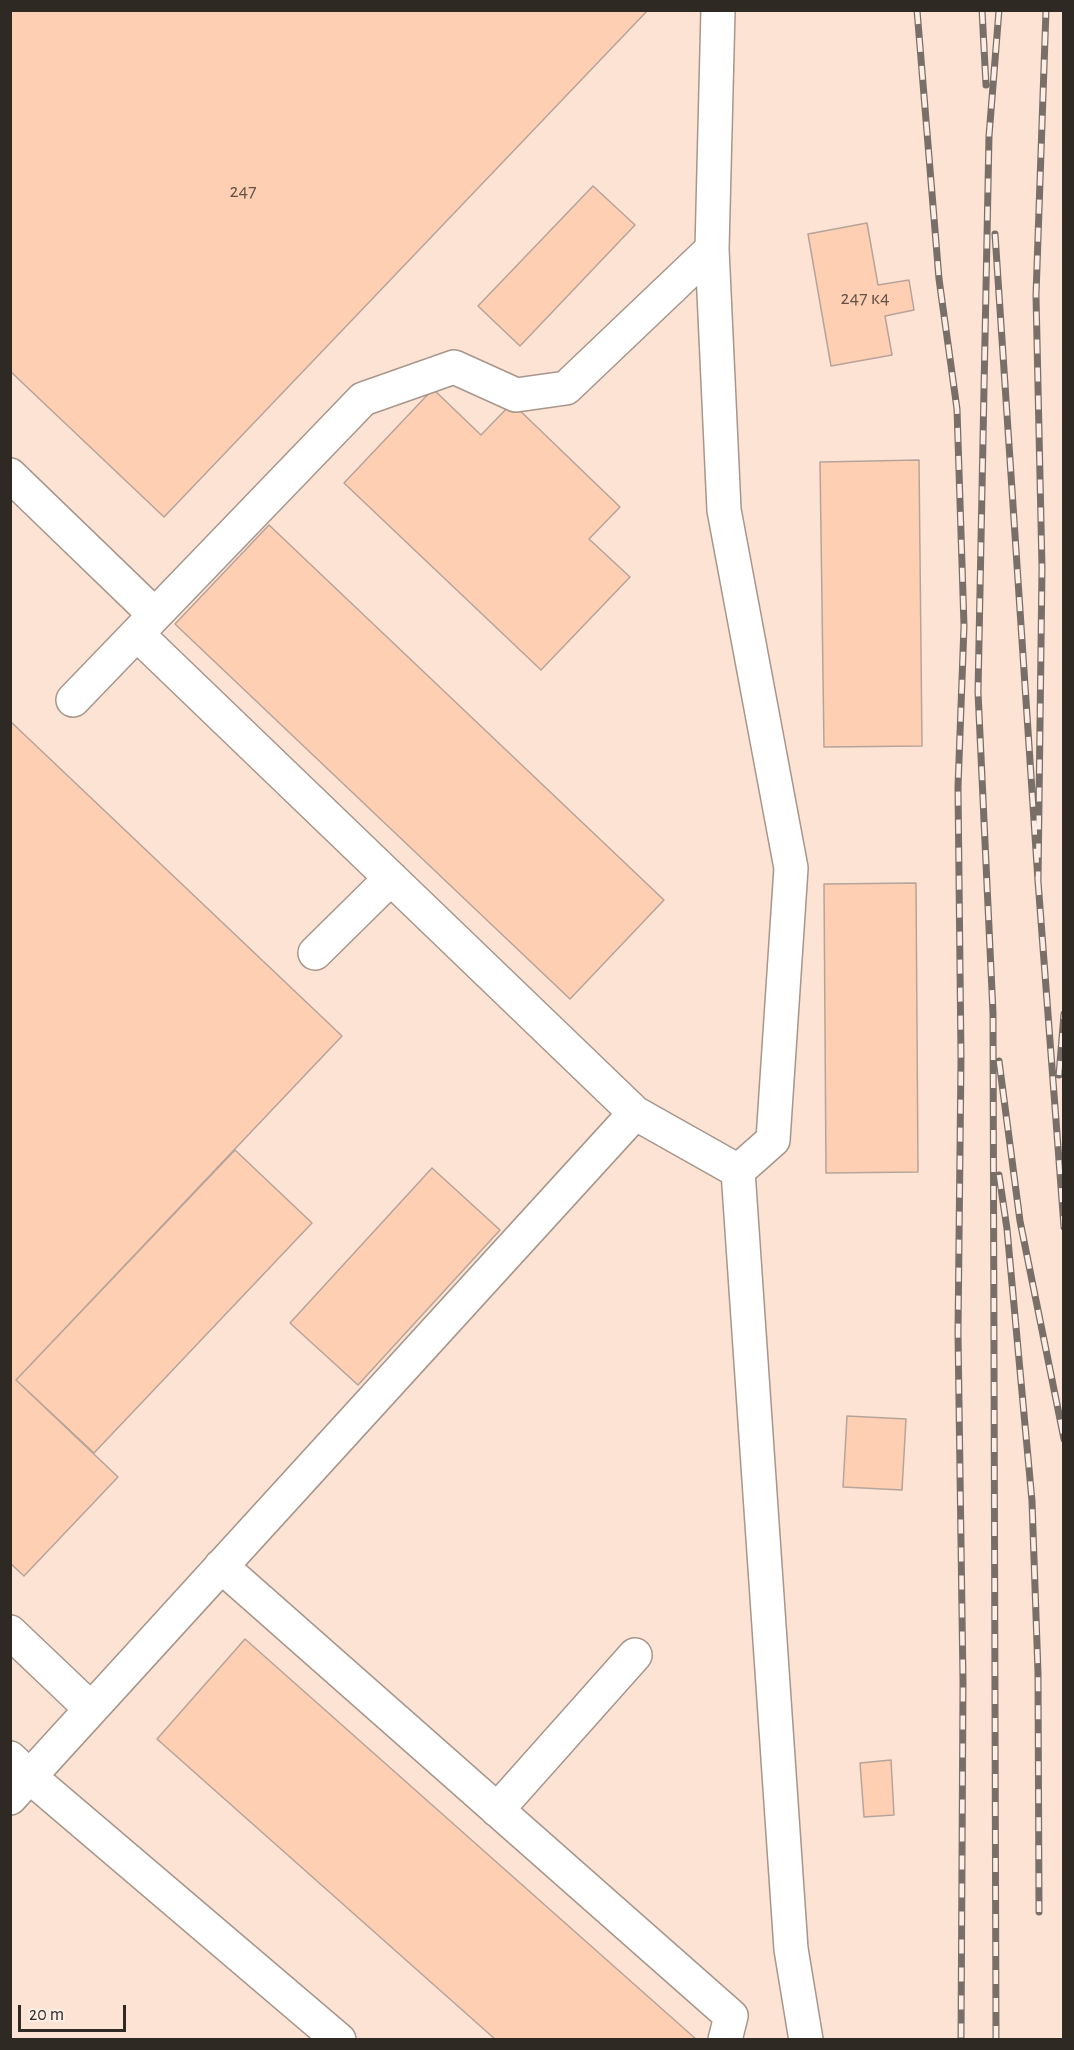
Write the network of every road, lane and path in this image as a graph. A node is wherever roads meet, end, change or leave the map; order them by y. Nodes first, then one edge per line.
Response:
1 (718, 10) edge
2 (712, 249) junction
3 (10, 475) edge
4 (146, 625) junction
5 (73, 700) dead end
6 (391, 878) junction
7 (315, 953) dead end
8 (635, 1113) junction
9 (738, 1171) junction
10 (221, 1566) junction
11 (10, 1632) edge
12 (635, 1655) dead end
13 (91, 1709) junction
14 (17, 1777) edge
15 (498, 1810) junction
16 (339, 2040) edge
17 (725, 2040) edge
18 (806, 2040) edge

1 - 2 lane
2 - 4 lane
2 - 9 lane
3 - 4 lane
4 - 5 lane
4 - 6 lane
6 - 7 lane
6 - 8 lane
8 - 9 lane
8 - 10 lane
9 - 18 lane
10 - 13 lane
10 - 15 lane
11 - 13 lane
12 - 15 lane
13 - 14 lane
14 - 16 lane
15 - 17 lane

